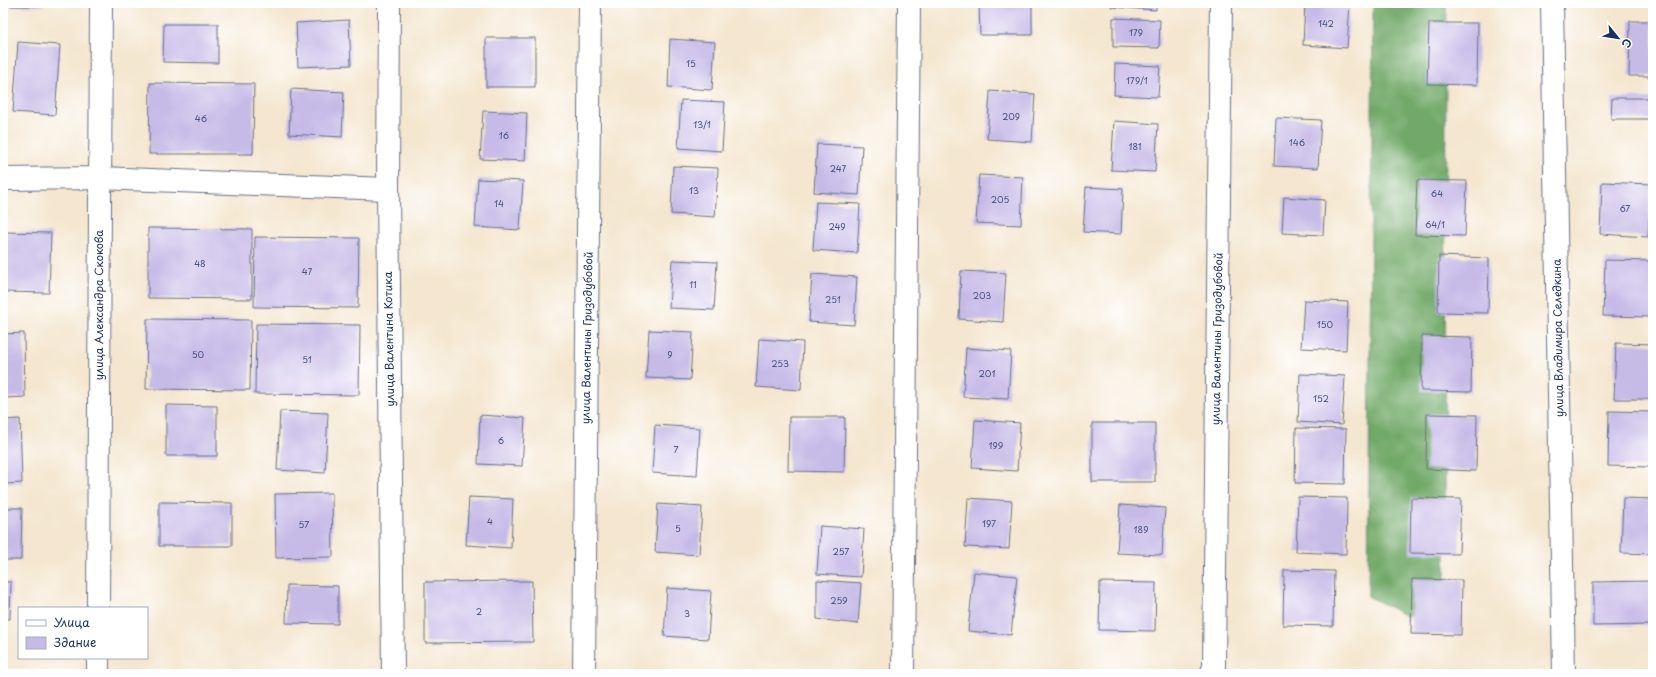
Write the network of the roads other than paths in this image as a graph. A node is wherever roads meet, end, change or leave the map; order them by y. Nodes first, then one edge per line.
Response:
1 (101, 3) edge
2 (389, 3) edge
3 (590, 3) edge
4 (909, 3) edge
5 (1221, 3) edge
6 (1552, 3) edge
7 (99, 178) junction
8 (3, 179) edge
9 (388, 189) junction
10 (98, 607) edge
11 (98, 659) edge
12 (98, 674) edge
13 (393, 674) edge
14 (584, 674) edge
15 (903, 674) edge
16 (1212, 674) edge
17 (1564, 674) edge

1 - 7 street, улица Александра Скокова
2 - 9 street, улица Валентина Котика
3 - 14 street, улица Валентины Гризодубовой
4 - 15 street
5 - 16 street, улица Валентины Гризодубовой
6 - 17 street, улица Владимира Селедкина
7 - 8 street
7 - 9 street
7 - 10 street, улица Александра Скокова
9 - 13 street, улица Валентина Котика
11 - 12 street

